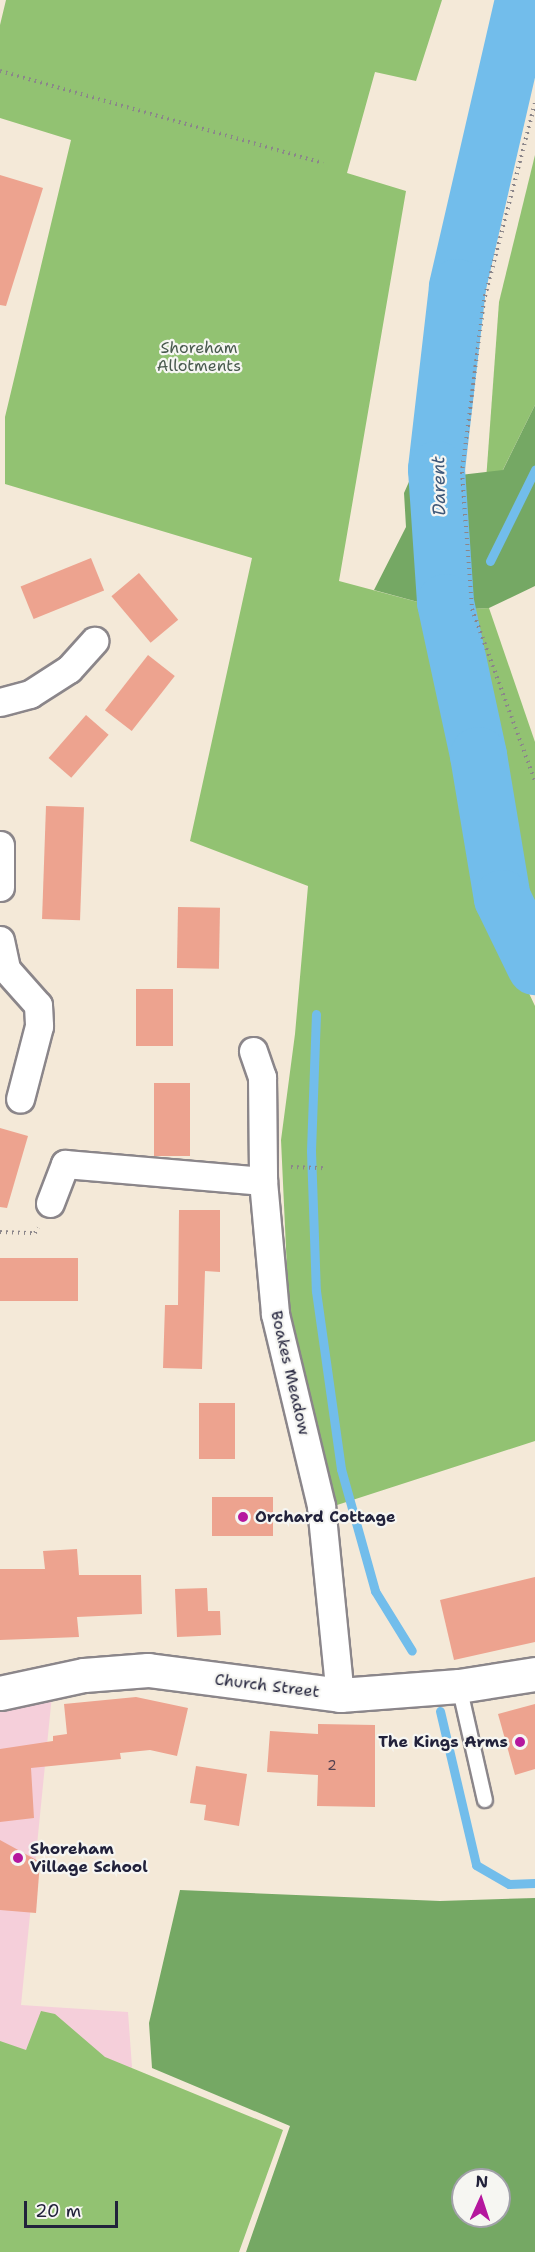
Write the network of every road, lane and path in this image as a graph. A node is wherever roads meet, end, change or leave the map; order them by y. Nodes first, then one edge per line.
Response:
1 (0, 71) edge
2 (535, 103) edge
3 (323, 163) dead end
4 (94, 641) dead end
5 (0, 702) edge
6 (535, 781) edge
7 (0, 845) edge
8 (0, 887) edge
9 (0, 940) edge
10 (253, 1051) dead end
11 (20, 1099) dead end
12 (294, 1167) dead end
13 (326, 1168) dead end
14 (263, 1180) junction
15 (50, 1203) dead end
16 (535, 1674) edge
17 (459, 1686) junction
18 (0, 1693) edge
19 (340, 1695) junction
20 (485, 1800) dead end

1 - 3 path
2 - 6 path
4 - 5 street
7 - 8 street
9 - 11 street
10 - 14 street, Boakes Meadow
12 - 13 path
14 - 15 street
14 - 19 street, Boakes Meadow
16 - 17 street, Church Street
17 - 19 street, Church Street
17 - 20 lane
18 - 19 street, Church Street

